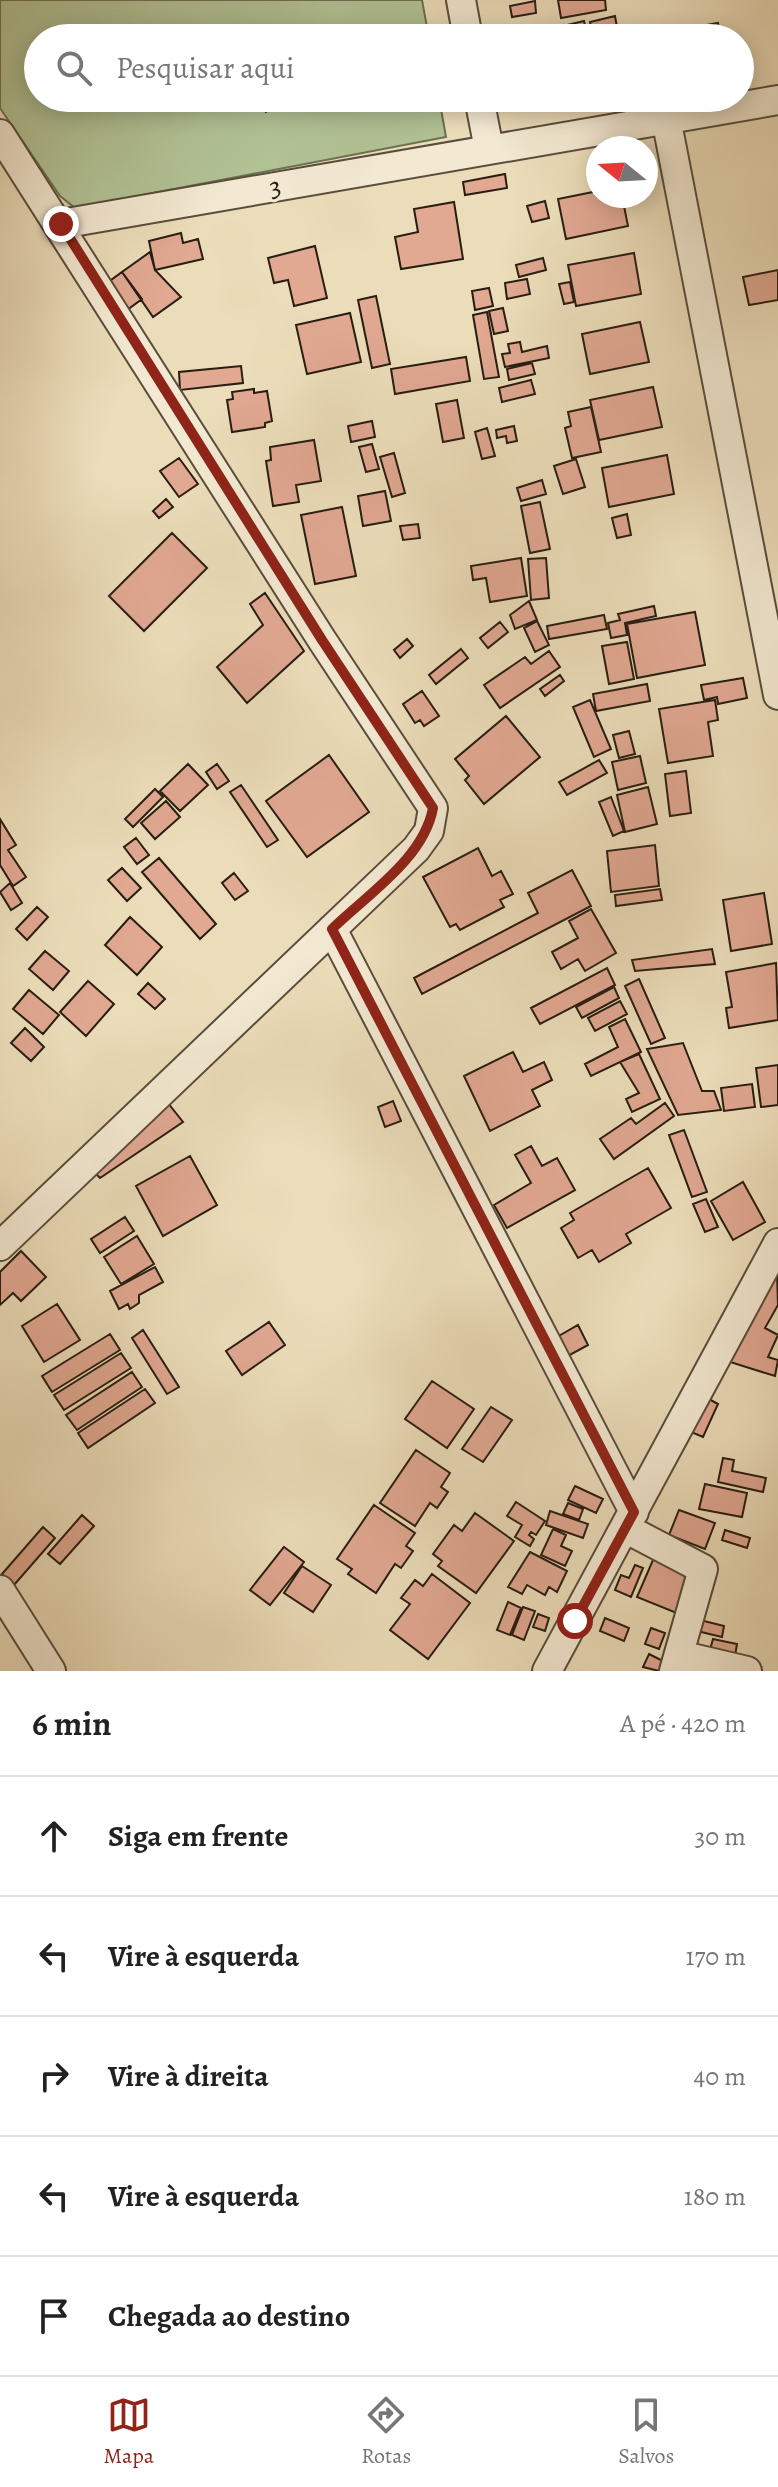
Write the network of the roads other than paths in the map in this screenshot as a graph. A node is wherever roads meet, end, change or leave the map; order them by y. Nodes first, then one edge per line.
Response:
1 (461, 0) edge
2 (465, 24) edge
3 (778, 100) edge
4 (754, 104) edge
5 (482, 112) edge
6 (703, 112) edge
7 (666, 118) junction
8 (0, 134) edge
9 (489, 149) junction
10 (61, 224) junction
11 (778, 695) edge
12 (332, 929) junction
13 (778, 1243) edge
14 (0, 1246) edge
15 (630, 1520) junction
16 (0, 1590) edge
17 (677, 1663) edge
18 (51, 1671) edge
19 (547, 1671) edge
20 (747, 1671) edge

1 - 2 street
3 - 4 street, 3
5 - 9 street
6 - 7 street, 3
7 - 9 street, 3
7 - 11 street
8 - 10 street
9 - 10 street, 3
10 - 12 street
12 - 14 street
12 - 15 street
13 - 15 street
15 - 17 street
15 - 19 street
16 - 18 street
17 - 20 street

